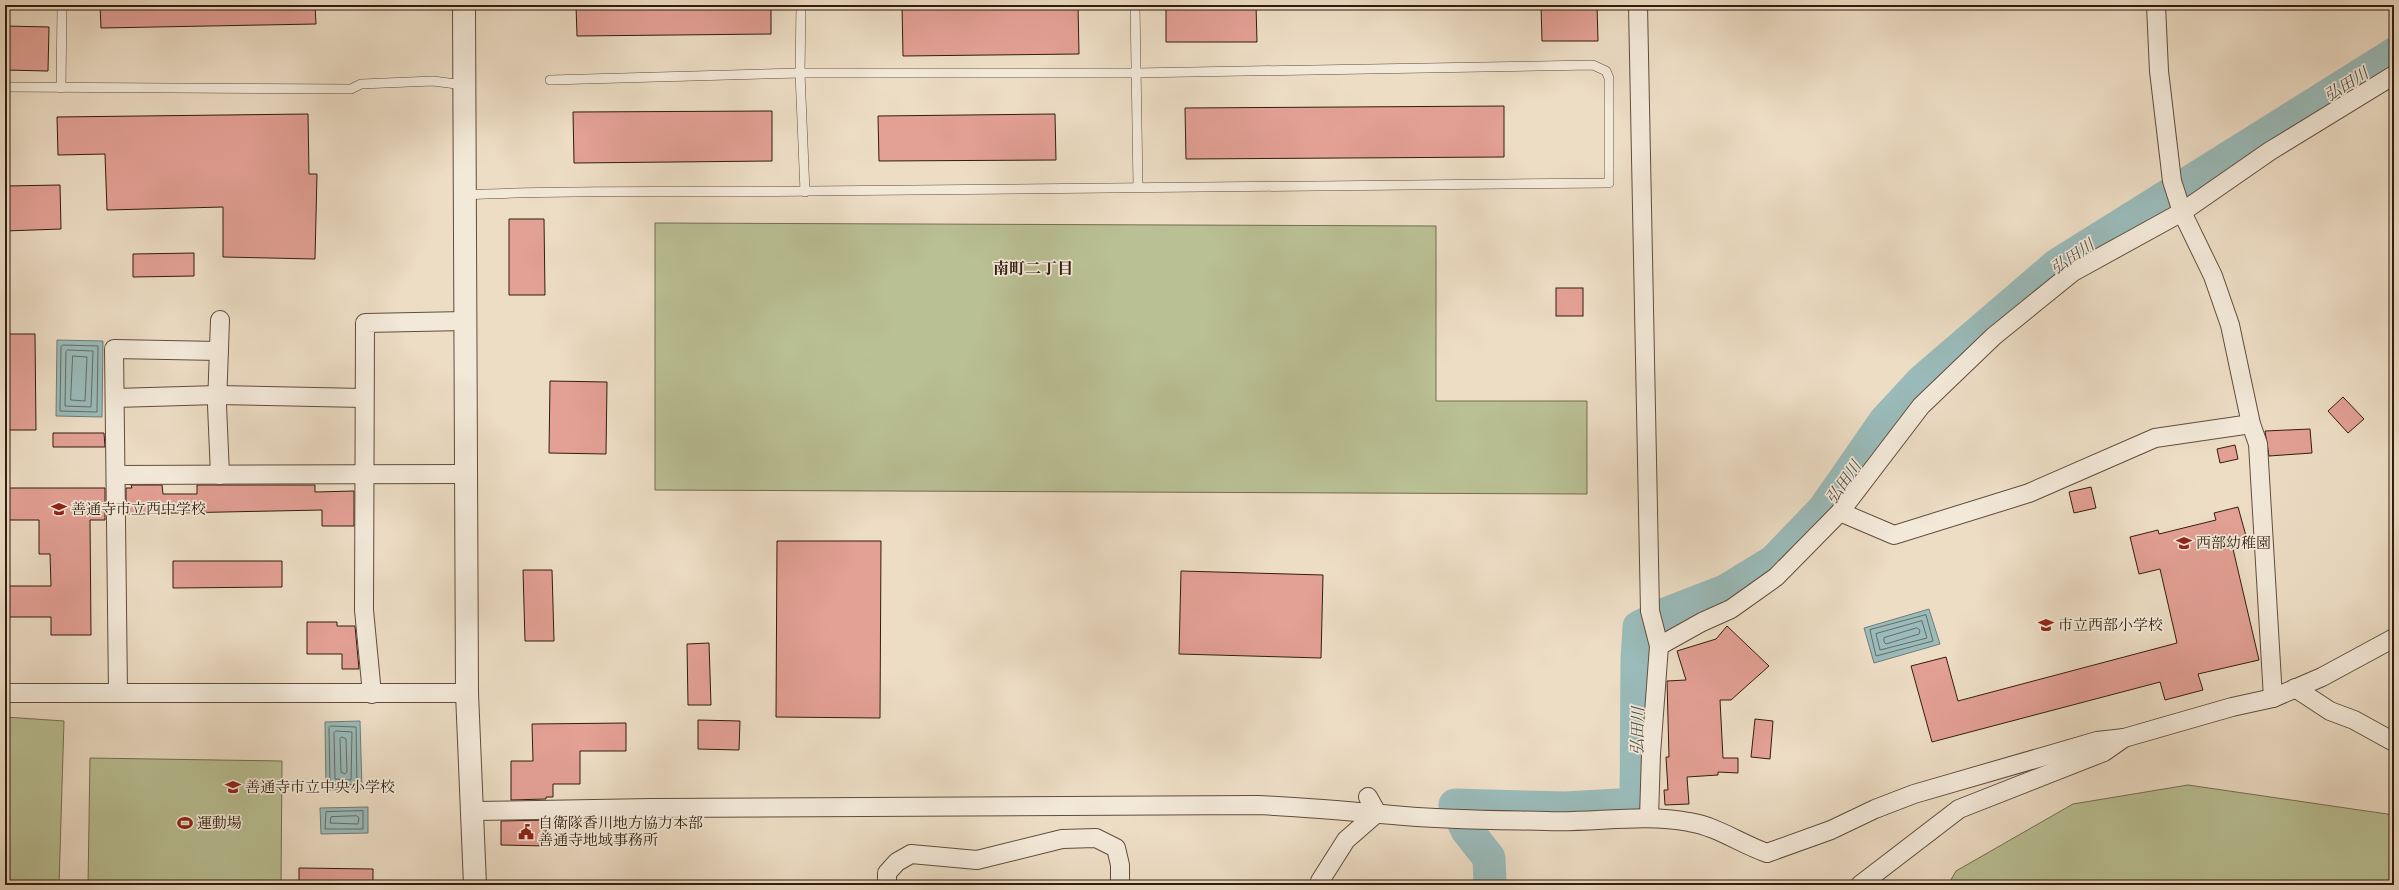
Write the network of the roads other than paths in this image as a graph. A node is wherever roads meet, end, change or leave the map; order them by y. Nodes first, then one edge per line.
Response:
1 (62, 5) edge
2 (464, 5) edge
3 (801, 5) edge
4 (1135, 5) edge
5 (1638, 5) edge
6 (2156, 5) edge
7 (800, 73) junction
8 (1136, 74) junction
9 (2394, 76) edge
10 (550, 80) dead end
11 (464, 85) junction
12 (5, 87) edge
13 (61, 88) junction
14 (1138, 186) junction
15 (805, 192) junction
16 (464, 195) junction
17 (2180, 207) junction
18 (220, 320) dead end
19 (465, 321) junction
20 (219, 351) junction
21 (218, 395) junction
22 (115, 398) junction
23 (364, 398) junction
24 (2251, 424) junction
25 (364, 474) junction
26 (466, 474) junction
27 (116, 475) junction
28 (220, 475) junction
29 (1840, 512) junction
30 (2394, 638) edge
31 (1657, 641) junction
32 (2295, 688) junction
33 (5, 693) edge
34 (118, 694) junction
35 (372, 694) junction
36 (467, 694) junction
37 (2273, 698) junction
38 (2124, 738) junction
39 (2394, 742) edge
40 (1373, 805) junction
41 (473, 811) junction
42 (1649, 818) junction
43 (475, 885) edge
44 (887, 885) edge
45 (1120, 885) edge
46 (1320, 885) edge
47 (1860, 885) edge

1 - 13 lane
2 - 11 street
3 - 7 lane
4 - 8 lane
5 - 31 street
6 - 17 street
7 - 8 lane
7 - 10 lane
7 - 15 lane
8 - 14 lane
8 - 14 lane
9 - 17 street
11 - 13 lane
11 - 16 street
12 - 13 lane
14 - 15 lane
15 - 16 lane
16 - 19 street
17 - 24 street
17 - 29 street
18 - 20 street
19 - 23 street
19 - 26 street
20 - 21 street
20 - 22 street
21 - 22 street
21 - 23 street
21 - 28 street
22 - 27 street
23 - 25 street
24 - 29 street
24 - 37 street
25 - 26 street
25 - 28 street
25 - 35 street
26 - 36 street
27 - 28 street
27 - 34 street
29 - 31 street
30 - 32 street
31 - 42 street
32 - 37 street
32 - 39 street
33 - 34 street
34 - 35 street
35 - 36 street
36 - 41 street
37 - 38 street
38 - 42 street
38 - 47 street
40 - 41 street
40 - 42 street
40 - 46 street
41 - 43 street
44 - 45 street

